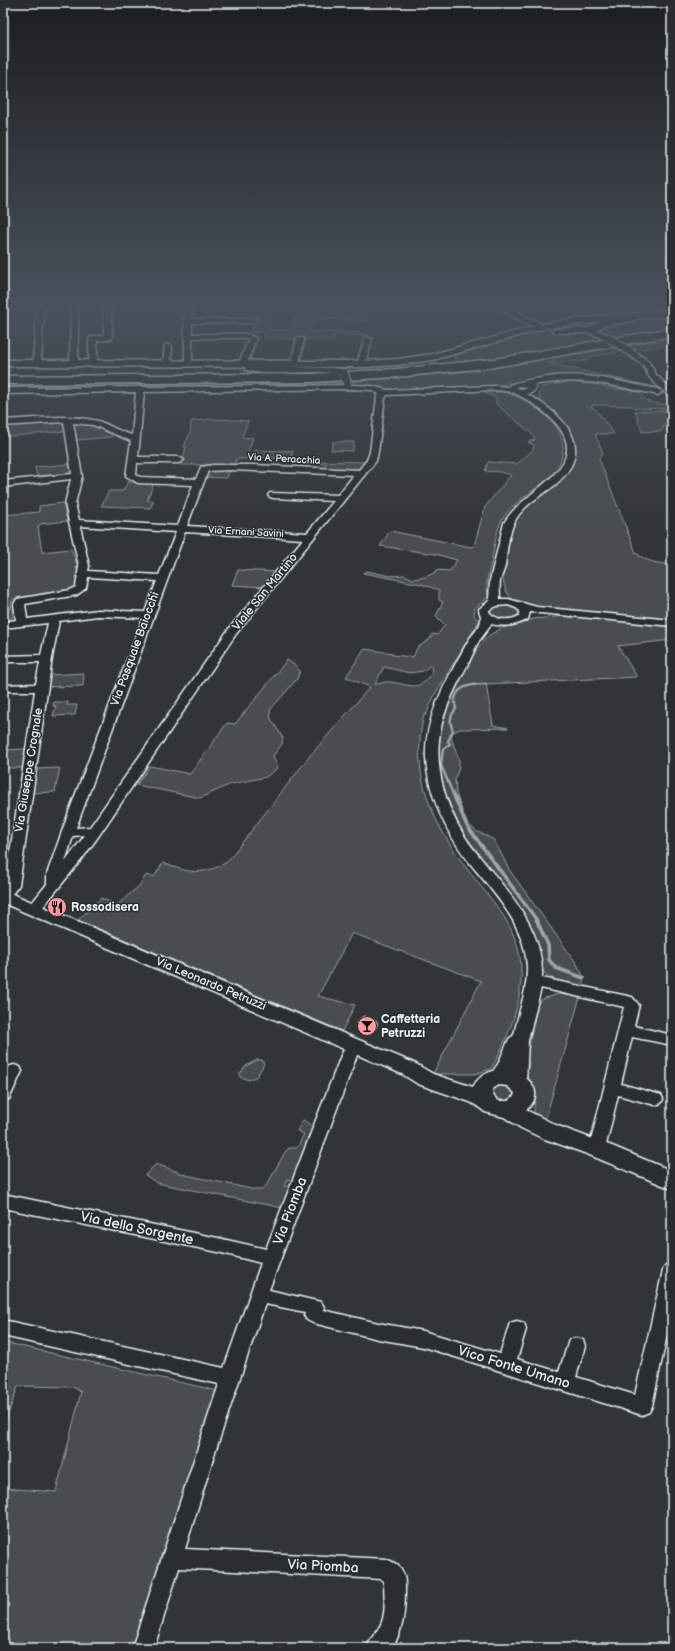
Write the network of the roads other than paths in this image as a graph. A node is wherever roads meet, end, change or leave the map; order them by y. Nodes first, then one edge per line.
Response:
1 (150, 379) edge
2 (337, 379) edge
3 (346, 379) edge
4 (554, 379) edge
5 (556, 379) edge
6 (655, 379) edge
7 (3, 380) edge
8 (3, 383) edge
9 (347, 385) junction
10 (529, 387) junction
11 (140, 388) junction
12 (514, 389) junction
13 (3, 391) edge
14 (385, 393) junction
15 (664, 395) edge
16 (542, 407) junction
17 (68, 420) junction
18 (3, 423) edge
19 (136, 439) junction
20 (133, 460) junction
21 (179, 460) dead end
22 (205, 468) joint
23 (361, 473) junction
24 (77, 476) junction
25 (199, 482) junction
26 (3, 484) edge
27 (273, 495) dead end
28 (341, 498) junction
29 (74, 523) junction
30 (181, 528) junction
31 (310, 536) junction
32 (498, 573) junction
33 (83, 574) junction
34 (162, 578) junction
35 (494, 603) junction
36 (520, 609) junction
37 (148, 615) junction
38 (487, 617) junction
39 (54, 618) junction
40 (22, 622) junction
41 (505, 622) junction
42 (672, 623) edge
43 (3, 625) edge
44 (471, 648) junction
45 (46, 658) junction
46 (3, 659) edge
47 (3, 688) edge
48 (42, 688) junction
49 (95, 831) junction
50 (69, 832) junction
51 (65, 862) junction
52 (3, 896) edge
53 (34, 910) junction
54 (533, 981) junction
55 (627, 1025) junction
56 (522, 1026) junction
57 (672, 1040) edge
58 (355, 1046) junction
59 (14, 1071) dead end
60 (489, 1087) junction
61 (612, 1088) junction
62 (3, 1095) edge
63 (516, 1098) junction
64 (655, 1099) dead end
65 (597, 1149) junction
66 (672, 1180) edge
67 (3, 1201) edge
68 (271, 1258) junction
69 (672, 1270) edge
70 (259, 1295) junction
71 (3, 1328) edge
72 (517, 1329) dead end
73 (576, 1346) dead end
74 (506, 1364) junction
75 (230, 1378) junction
76 (566, 1382) junction
77 (172, 1558) junction
78 (143, 1648) edge
79 (377, 1648) edge

1 - 7 highway
2 - 8 highway
3 - 9 street, bridge
4 - 10 street
5 - 15 street
6 - 15 street, bridge
9 - 11 street
9 - 14 street
10 - 12 street
10 - 16 street
11 - 13 street
11 - 19 street
12 - 14 street
12 - 16 street
14 - 23 street, Viale San Martino
16 - 32 street
17 - 18 street
17 - 19 street
17 - 24 street
19 - 20 street
20 - 21 street
20 - 25 street
22 - 23 street, Via A. Peracchia
22 - 25 street, Via Pasquale Baiocchi
23 - 28 street, Viale San Martino
24 - 26 street
24 - 29 street
25 - 30 street, Via Pasquale Baiocchi
27 - 28 street
28 - 31 street, Viale San Martino
29 - 30 street, Via Ernani Savini
29 - 33 street
30 - 31 street, Via Ernani Savini
30 - 34 street, Via Pasquale Baiocchi
31 - 49 street, Viale San Martino
32 - 35 street
32 - 36 street
33 - 34 street
33 - 40 street
34 - 37 street, Via Pasquale Baiocchi
35 - 36 street
35 - 38 street
36 - 41 street
36 - 42 street
37 - 39 street
37 - 50 street, Via Pasquale Baiocchi
38 - 41 street
38 - 44 street
39 - 40 street
39 - 45 street, Via Giuseppe Crognale
40 - 43 street
41 - 44 street
44 - 54 street
45 - 46 street
45 - 48 street, Via Giuseppe Crognale
47 - 48 street
48 - 52 street, Via Giuseppe Crognale
49 - 50 street
49 - 51 street, Viale San Martino
50 - 51 street, Via Pasquale Baiocchi
51 - 53 street, Viale San Martino
52 - 53 main road, Via Leonardo Petruzzi
53 - 58 main road, Via Leonardo Petruzzi
54 - 55 street
54 - 56 street
55 - 57 street
55 - 61 street
56 - 60 street
56 - 63 street
58 - 60 main road, Via Leonardo Petruzzi
58 - 68 street, Via Piomba
59 - 62 street
60 - 63 main road
60 - 63 main road
61 - 64 street
61 - 65 street
63 - 65 main road
65 - 66 main road
67 - 68 street, Via della Sorgente
68 - 70 street, Via Piomba
69 - 76 street, Vico Fonte Umano
70 - 74 street, Vico Fonte Umano
70 - 75 street, Via Piomba
71 - 75 street
72 - 74 street
73 - 76 street
74 - 76 street, Vico Fonte Umano
75 - 77 street, Via Piomba
77 - 78 street, Via Piomba
77 - 79 street, Via Piomba

